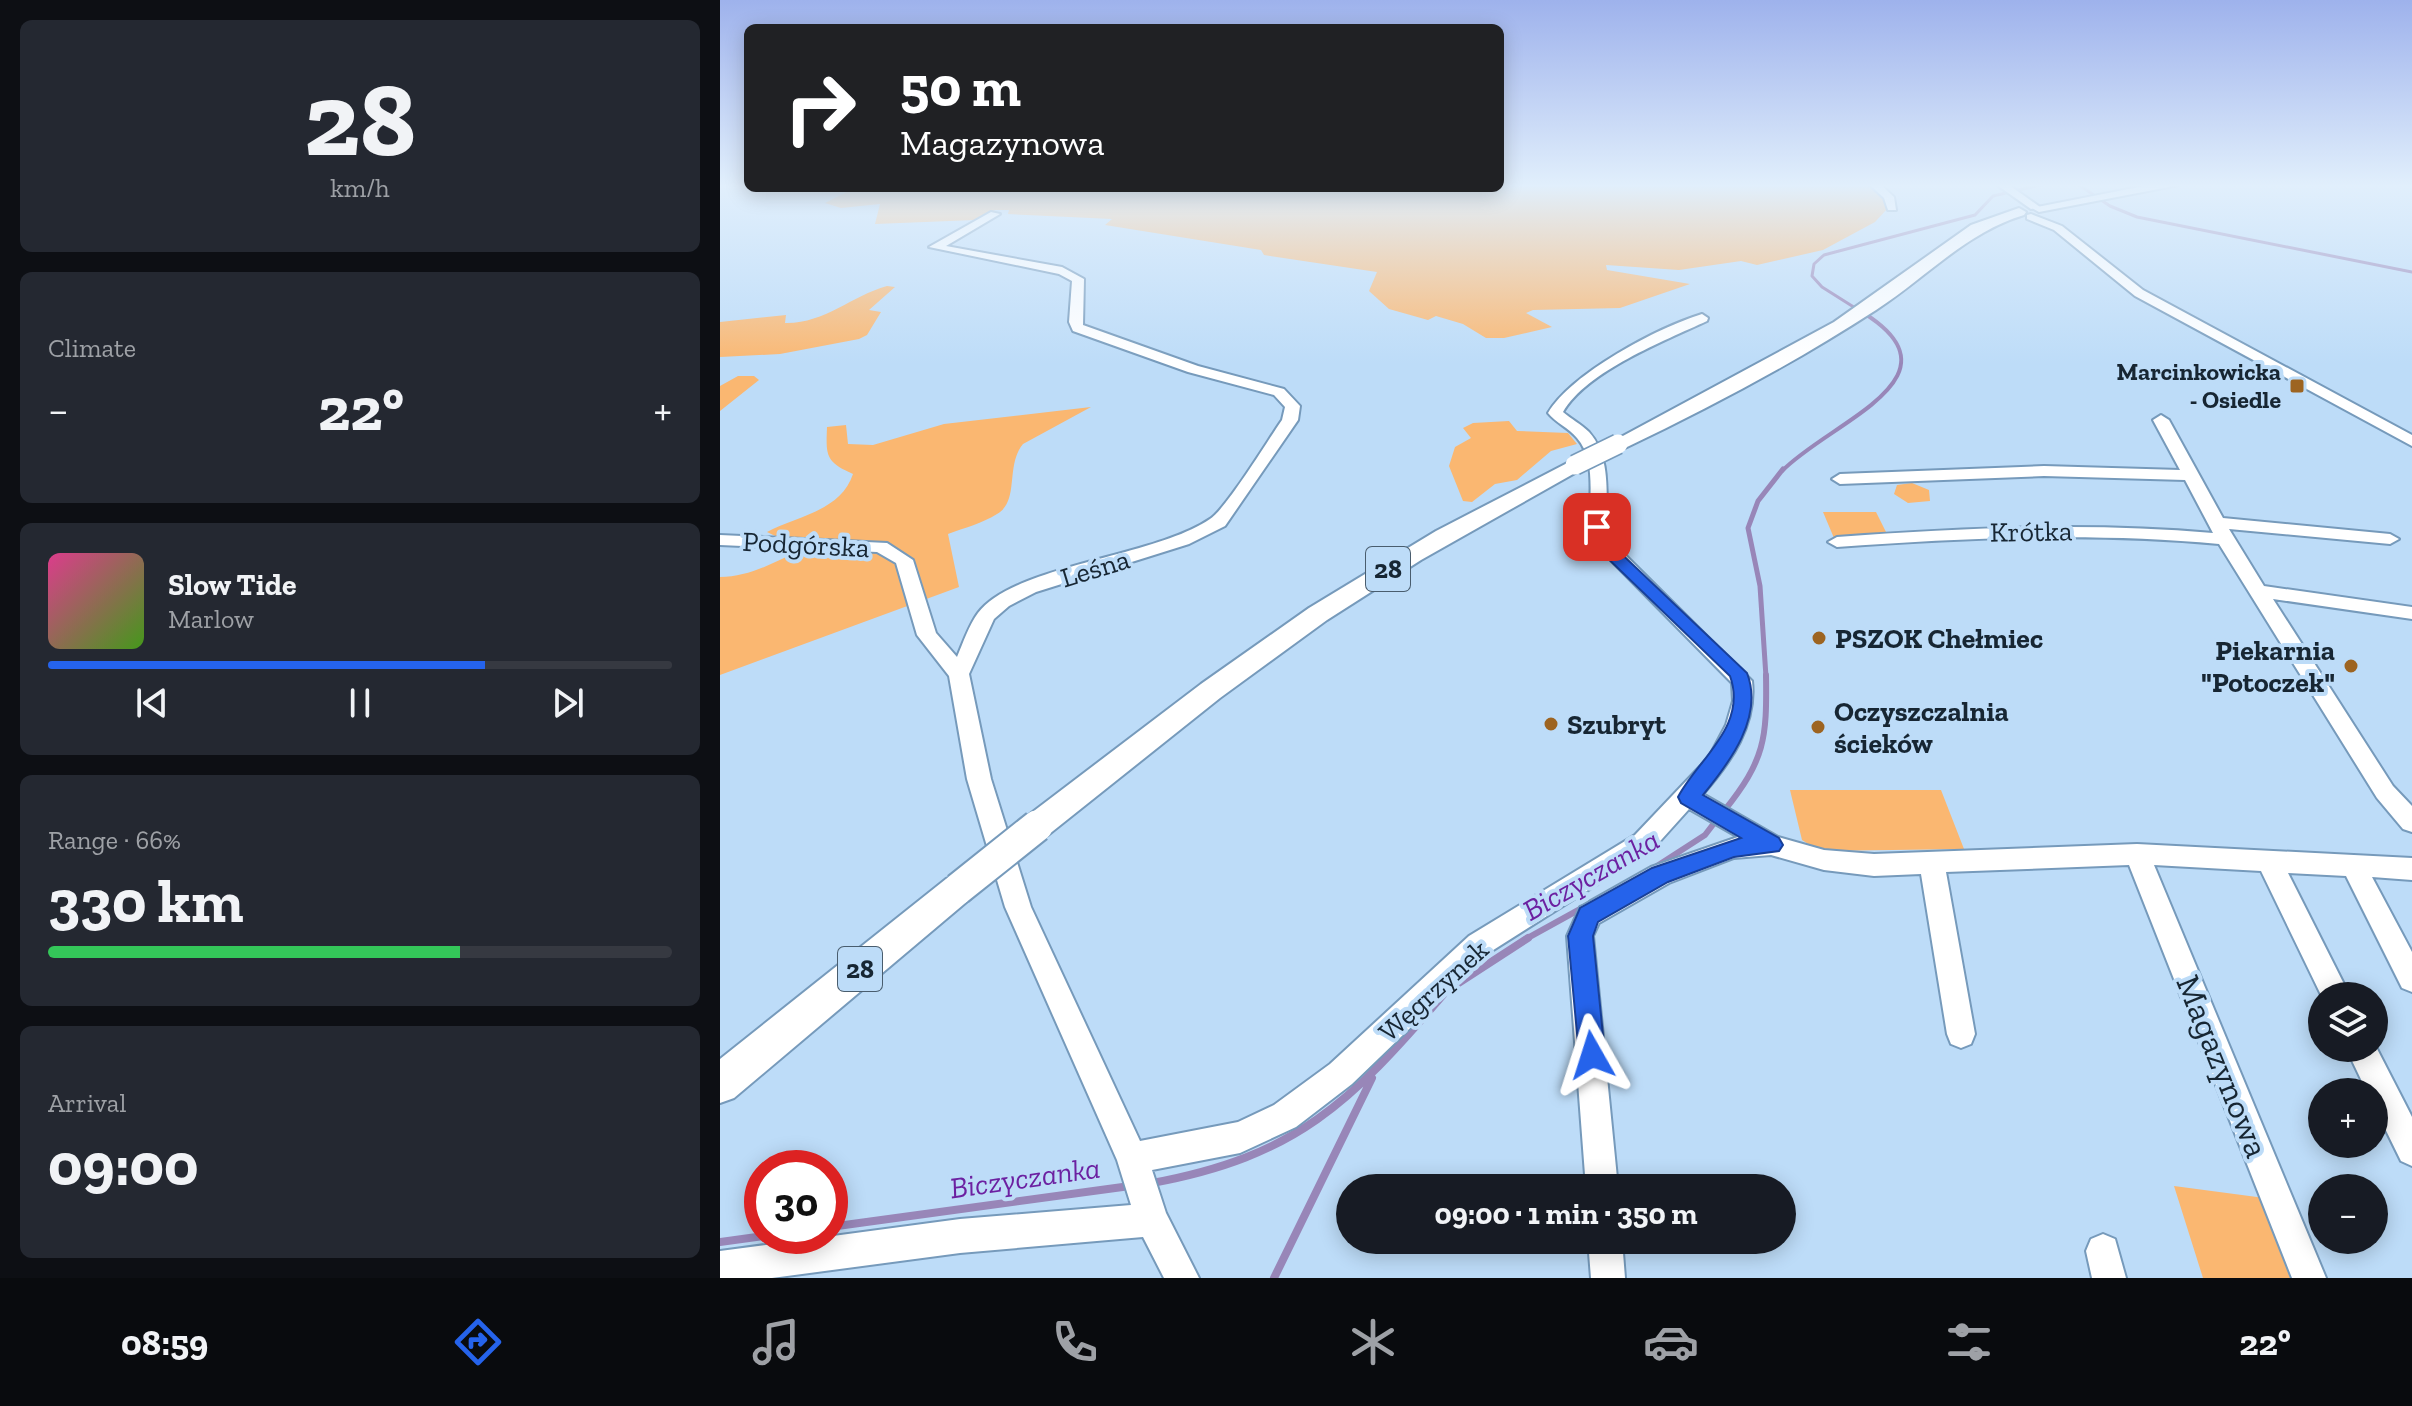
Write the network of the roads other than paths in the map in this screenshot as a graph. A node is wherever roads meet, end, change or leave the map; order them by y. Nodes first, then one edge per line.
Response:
1 (939, 245) edge
2 (1949, 245) edge
3 (2079, 245) edge
4 (1702, 318) dead end
5 (2161, 420) dead end
6 (2412, 441) edge
7 (2189, 475) junction
8 (1840, 479) dead end
9 (2221, 531) junction
10 (2390, 539) dead end
11 (720, 540) edge
12 (1837, 542) dead end
13 (2260, 591) junction
14 (2412, 613) edge
15 (959, 674) junction
16 (1693, 800) junction
17 (2412, 822) edge
18 (1771, 845) junction
19 (2137, 854) junction
20 (2269, 861) junction
21 (1932, 864) junction
22 (2353, 865) junction
23 (2412, 869) edge
24 (2412, 979) edge
25 (2329, 982) edge
26 (1961, 1034) dead end
27 (2368, 1062) edge
28 (720, 1084) edge
29 (2412, 1150) edge
30 (1132, 1158) junction
31 (1601, 1174) edge
32 (1149, 1213) junction
33 (1606, 1254) edge
34 (720, 1268) edge
35 (1182, 1278) edge
36 (1608, 1278) edge
37 (2309, 1278) edge

1 - 15 street, Leśna
2 - 28 main road, 28, bridge
3 - 6 street
4 - 16 street, Węgrzynek
5 - 7 street
7 - 8 street, Krótka
7 - 9 street
9 - 10 street, Krótka
9 - 12 street, Krótka
9 - 13 street
11 - 15 street, Podgórska
13 - 14 street
13 - 17 street
15 - 30 street
16 - 18 street
16 - 30 street, Węgrzynek
18 - 21 street
18 - 31 street
19 - 20 street
19 - 21 street
19 - 37 street, Magazynowa
20 - 22 street
20 - 25 street
21 - 26 street
22 - 23 street
22 - 24 street
27 - 29 street
30 - 32 street
32 - 34 street
32 - 35 street
33 - 36 street

